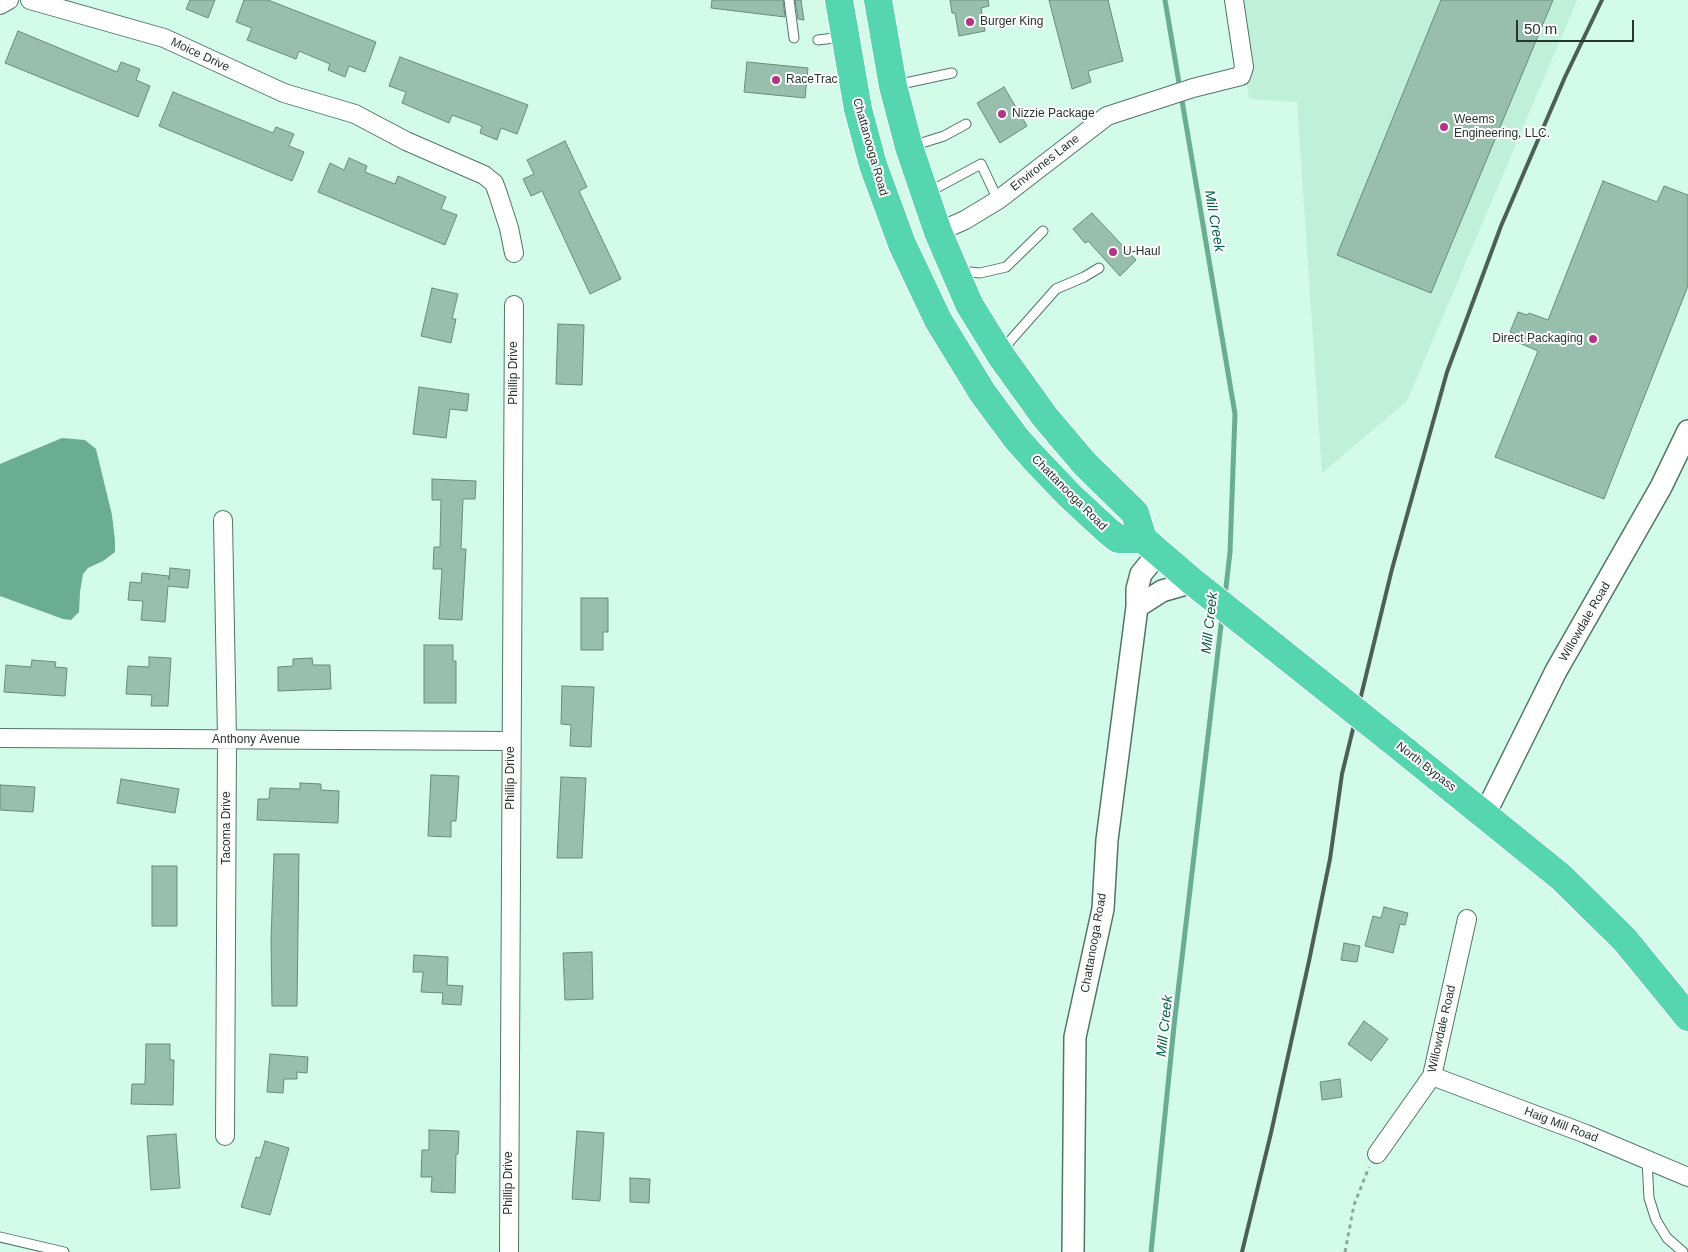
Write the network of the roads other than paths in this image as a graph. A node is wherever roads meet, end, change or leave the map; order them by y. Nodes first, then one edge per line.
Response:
1 (9, 0) edge
2 (30, 0) edge
3 (789, 0) edge
4 (839, 0) edge
5 (878, 0) edge
6 (1234, 0) edge
7 (0, 5) edge
8 (844, 36) junction
9 (794, 38) dead end
10 (818, 40) dead end
11 (952, 72) dead end
12 (893, 86) junction
13 (966, 124) dead end
14 (909, 147) junction
15 (925, 195) junction
16 (998, 200) junction
17 (1043, 231) dead end
18 (938, 232) junction
19 (514, 253) dead end
20 (1099, 268) dead end
21 (954, 270) junction
22 (514, 304) dead end
23 (1001, 356) junction
24 (1688, 431) edge
25 (223, 520) dead end
26 (1151, 546) junction
27 (1193, 582) junction
28 (1137, 607) junction
29 (0, 738) edge
30 (226, 740) junction
31 (512, 741) junction
32 (1485, 814) junction
33 (1467, 919) dead end
34 (1688, 1017) edge
35 (1432, 1076) junction
36 (225, 1136) dead end
37 (1377, 1154) road end
38 (1647, 1160) junction
39 (1688, 1177) edge
40 (0, 1237) edge
41 (64, 1252) edge
42 (509, 1252) edge
43 (1073, 1252) edge
44 (1683, 1252) edge

1 - 7 street
2 - 19 street, Moice Drive
3 - 9 lane
4 - 8 highway, Chattanooga Road
5 - 12 highway
6 - 16 street, Environes Lane
8 - 10 lane
8 - 26 highway, Chattanooga Road
11 - 12 lane
12 - 14 highway
13 - 14 lane
14 - 15 highway
15 - 16 lane
15 - 18 highway
16 - 18 street, Environes Lane
17 - 21 lane
18 - 21 highway
20 - 23 lane
21 - 23 highway
22 - 31 street, Phillip Drive
23 - 26 highway
24 - 32 street, Willowdale Road
25 - 30 street, Tacoma Drive
26 - 27 highway, North Bypass
26 - 28 street, Chattanooga Road
27 - 28 street
27 - 32 highway, North Bypass, bridge
28 - 43 street, Chattanooga Road
29 - 30 street, Anthony Avenue
30 - 31 street, Anthony Avenue
30 - 36 street, Tacoma Drive
31 - 42 street, Phillip Drive
32 - 34 highway, North Bypass
33 - 35 street, Willowdale Road
35 - 37 street, Willowdale Road
35 - 38 street, Haig Mill Road
38 - 39 street, Haig Mill Road
38 - 44 lane
40 - 41 lane

